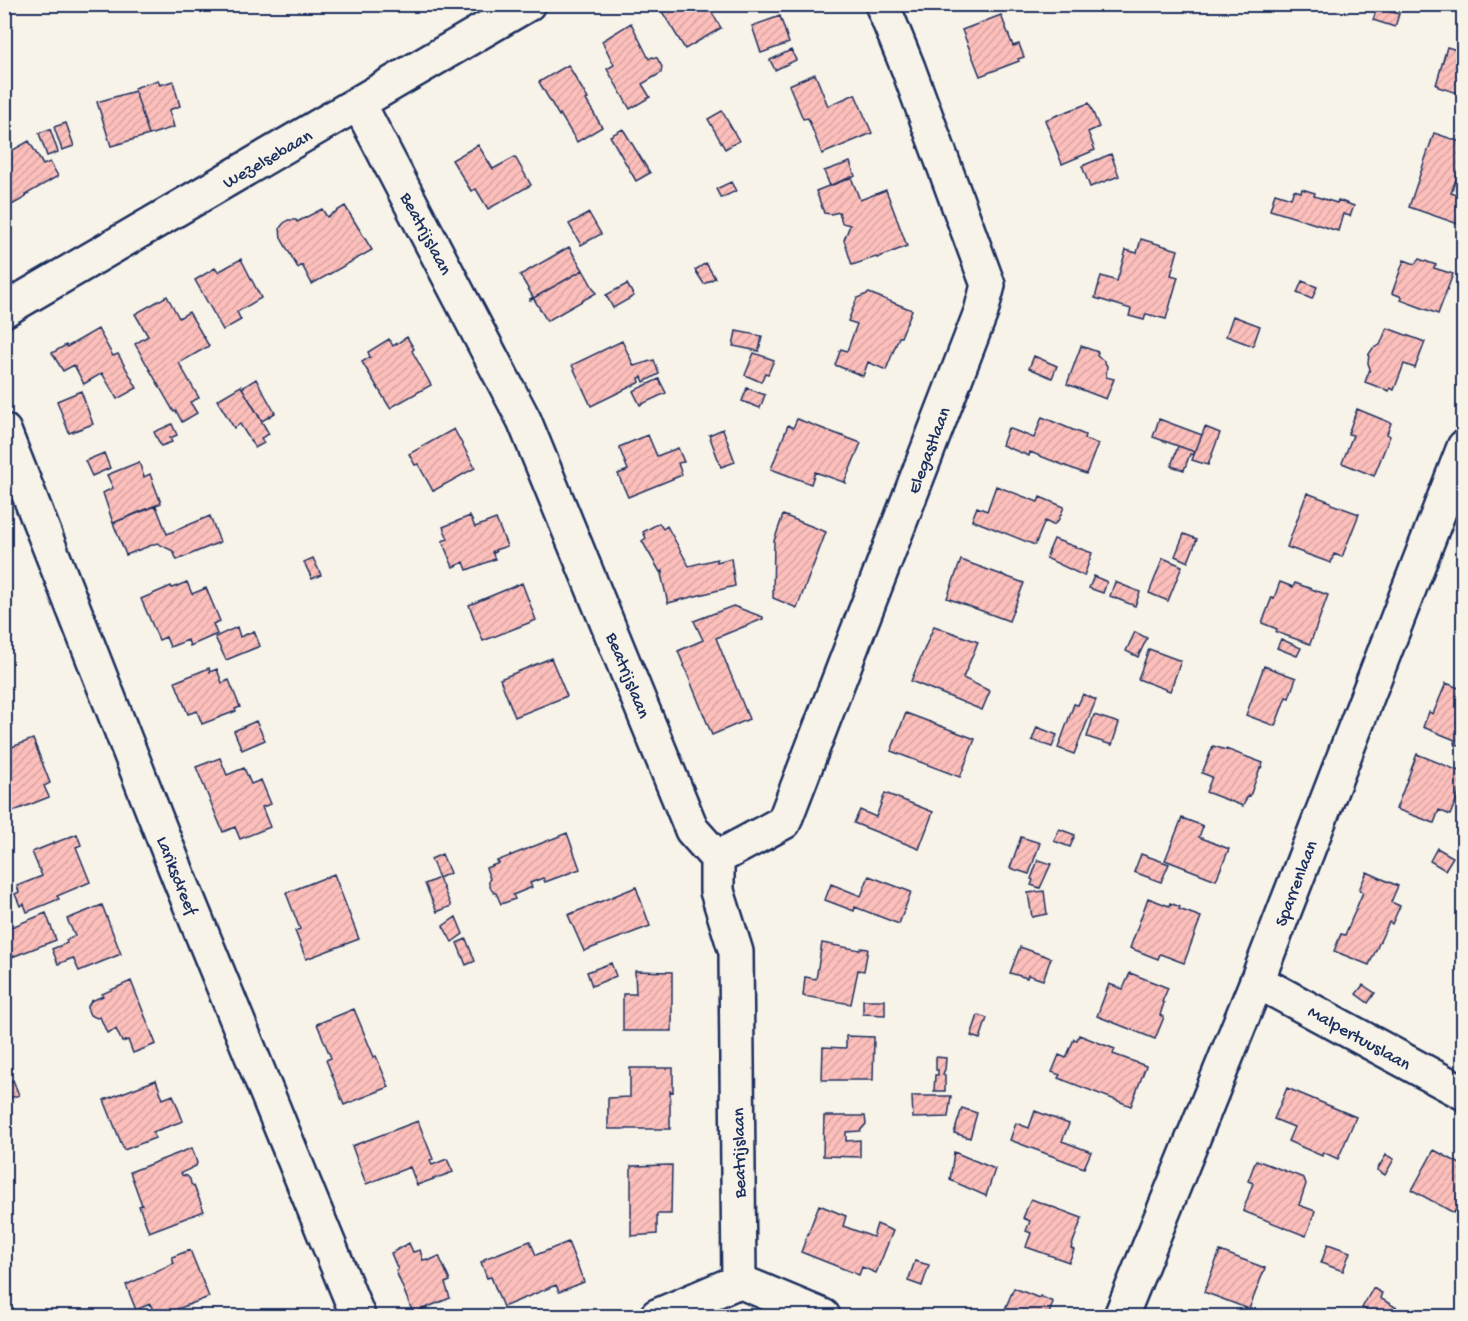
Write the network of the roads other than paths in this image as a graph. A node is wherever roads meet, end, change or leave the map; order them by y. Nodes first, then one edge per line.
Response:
1 (528, 4) edge
2 (882, 4) edge
3 (359, 104) junction
4 (4, 310) edge
5 (4, 431) edge
6 (1464, 447) edge
7 (717, 858) junction
8 (1257, 981) junction
9 (1464, 1094) edge
10 (739, 1281) junction
11 (358, 1317) edge
12 (657, 1317) edge
13 (823, 1317) edge
14 (1121, 1317) edge

1 - 3 street, Wezelsebaan
2 - 7 street, Elegastlaan
3 - 4 street, Wezelsebaan
3 - 7 street, Beatrijslaan
5 - 11 street, Lariksdreef
6 - 8 street, Sparrenlaan
7 - 10 street, Beatrijslaan
8 - 9 street, Malpertuuslaan
8 - 14 street, Sparrenlaan
10 - 12 street
10 - 13 street

